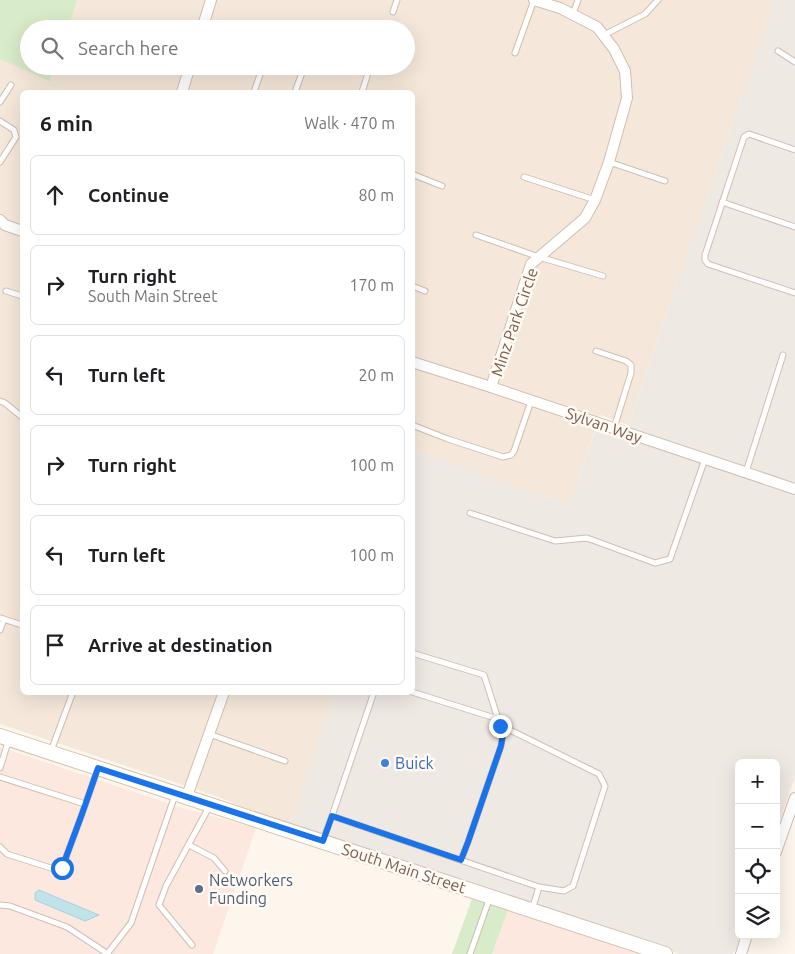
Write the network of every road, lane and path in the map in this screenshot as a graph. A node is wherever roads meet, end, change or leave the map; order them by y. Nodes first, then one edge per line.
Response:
1 (211, 0) edge
2 (397, 0) edge
3 (534, 0) edge
4 (578, 0) edge
5 (658, 0) edge
6 (393, 12) dead end
7 (572, 15) junction
8 (205, 20) edge
9 (604, 36) junction
10 (778, 51) dead end
11 (516, 53) dead end
12 (795, 62) edge
13 (188, 75) edge
14 (260, 75) edge
15 (301, 75) edge
16 (367, 75) edge
17 (11, 85) dead end
18 (184, 90) edge
19 (255, 90) edge
20 (296, 90) edge
21 (363, 90) edge
22 (0, 102) edge
23 (0, 121) edge
24 (795, 150) edge
25 (0, 162) edge
26 (609, 162) junction
27 (415, 175) edge
28 (524, 177) dead end
29 (665, 181) dead end
30 (442, 186) dead end
31 (595, 200) junction
32 (722, 202) junction
33 (0, 220) edge
34 (795, 227) edge
35 (20, 228) edge
36 (476, 236) dead end
37 (539, 257) junction
38 (603, 276) dead end
39 (415, 287) edge
40 (6, 290) dead end
41 (425, 291) dead end
42 (795, 293) edge
43 (20, 295) edge
44 (596, 351) dead end
45 (783, 356) dead end
46 (415, 363) edge
47 (491, 387) junction
48 (531, 400) junction
49 (0, 401) edge
50 (20, 415) edge
51 (415, 427) edge
52 (614, 428) junction
53 (705, 459) junction
54 (746, 472) junction
55 (795, 489) edge
56 (470, 513) dead end
57 (2, 618) edge
58 (20, 624) edge
59 (0, 630) edge
60 (415, 654) edge
61 (415, 693) edge
62 (72, 695) edge
63 (223, 695) edge
64 (373, 695) edge
65 (498, 719) junction
66 (504, 728) junction
67 (209, 734) junction
68 (5, 737) edge
69 (51, 752) junction
70 (285, 761) dead end
71 (0, 768) edge
72 (98, 768) junction
73 (0, 777) edge
74 (181, 794) junction
75 (795, 798) edge
76 (85, 804) junction
77 (210, 804) junction
78 (332, 816) junction
79 (323, 841) junction
80 (189, 845) junction
81 (0, 846) edge
82 (777, 849) edge
83 (461, 860) junction
84 (225, 871) dead end
85 (539, 887) junction
86 (490, 897) junction
87 (0, 905) edge
88 (532, 910) junction
89 (746, 939) edge
90 (192, 945) dead end
91 (107, 954) edge
92 (470, 954) edge
93 (665, 954) edge
94 (741, 954) edge

1 - 8 street
2 - 6 lane
3 - 7 street
3 - 11 lane
4 - 7 lane
5 - 9 lane
7 - 9 street, Minz Park Circle
9 - 26 street, Minz Park Circle
10 - 12 lane
13 - 18 street
14 - 19 lane
15 - 20 lane
16 - 21 lane
17 - 22 lane
23 - 25 lane
24 - 32 lane
26 - 29 lane
26 - 31 street, Minz Park Circle
27 - 30 lane
28 - 31 lane
31 - 37 street, Minz Park Circle
32 - 34 lane
32 - 42 lane
33 - 35 street
36 - 37 lane
37 - 38 lane
37 - 47 street, Minz Park Circle
39 - 41 lane
40 - 43 lane
44 - 52 lane
45 - 54 lane
46 - 47 street, Sylvan Way
47 - 48 street, Sylvan Way
48 - 51 lane
48 - 52 street, Sylvan Way
49 - 50 lane
52 - 53 street, Sylvan Way
53 - 54 street, Sylvan Way
53 - 56 lane
54 - 55 street, Sylvan Way
57 - 58 lane
57 - 59 lane
60 - 65 lane
61 - 65 lane
62 - 69 lane
63 - 67 street
64 - 78 lane
65 - 66 lane
66 - 83 lane
66 - 85 lane
67 - 70 lane
67 - 74 street
68 - 69 main road, South Main Street
68 - 71 lane
69 - 72 main road, South Main Street
72 - 74 main road, South Main Street
72 - 76 lane
73 - 76 lane
74 - 77 main road, South Main Street
74 - 91 lane
75 - 82 street
76 - 81 lane
77 - 79 main road, South Main Street
77 - 80 lane
78 - 79 lane
78 - 83 lane
79 - 86 main road, South Main Street
80 - 84 lane
80 - 90 lane
83 - 85 lane
85 - 88 lane
86 - 88 main road, South Main Street
86 - 92 lane
87 - 91 lane
88 - 93 main road, South Main Street
89 - 94 street

